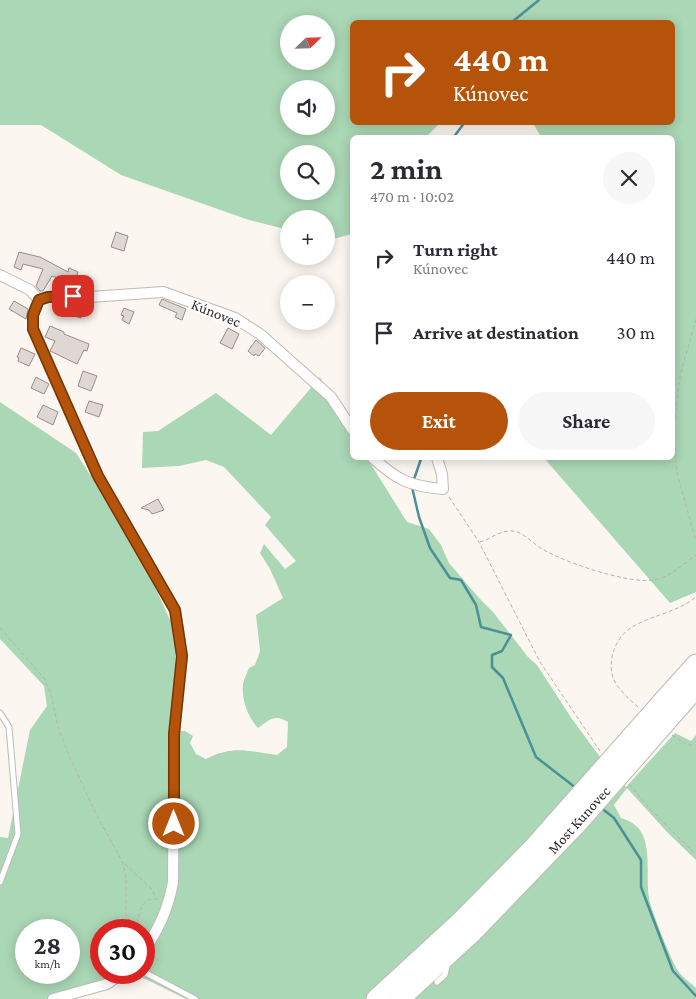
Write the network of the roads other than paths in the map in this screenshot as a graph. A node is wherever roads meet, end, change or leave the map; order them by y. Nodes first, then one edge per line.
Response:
1 (0, 275) edge
2 (39, 300) junction
3 (350, 426) edge
4 (375, 460) edge
5 (438, 460) edge
6 (696, 664) edge
7 (696, 688) edge
8 (675, 699) junction
9 (0, 713) edge
10 (0, 882) edge
11 (467, 926) junction
12 (155, 934) edge
13 (449, 954) junction
14 (155, 978) edge
15 (437, 982) dead end
16 (107, 984) edge
17 (53, 999) edge
18 (195, 999) edge
19 (376, 999) edge
20 (400, 999) edge

1 - 2 street
2 - 3 street, Kúnovec
2 - 12 street
4 - 5 street
6 - 8 highway
7 - 8 highway
8 - 11 highway, Most Kunovec, bridge
9 - 10 lane
11 - 13 highway
11 - 19 highway
13 - 15 lane
13 - 20 highway
14 - 18 lane
16 - 17 street

